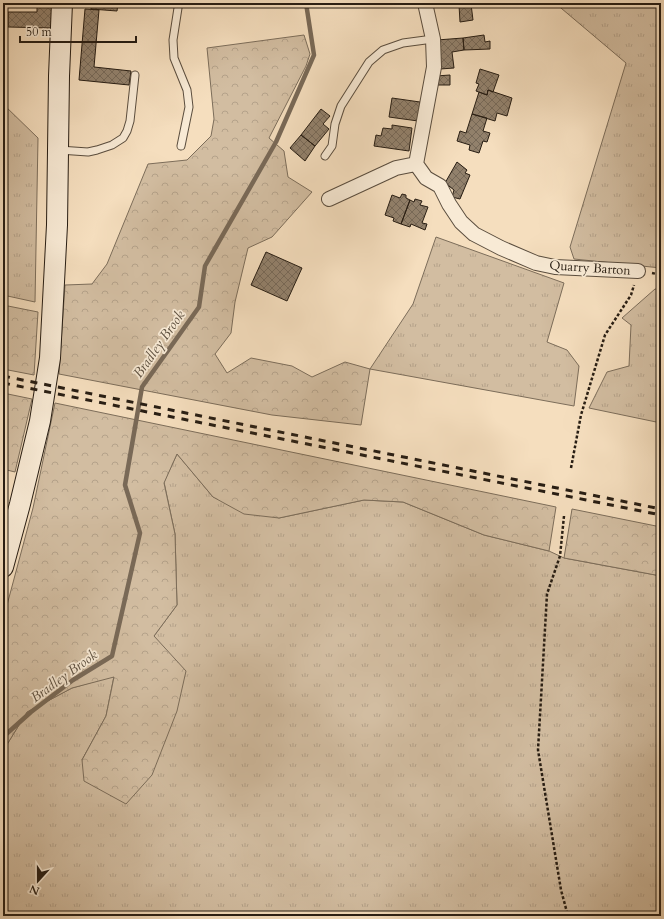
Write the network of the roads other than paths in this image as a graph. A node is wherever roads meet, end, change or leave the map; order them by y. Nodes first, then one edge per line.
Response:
1 (62, 3) edge
2 (177, 3) edge
3 (425, 3) edge
4 (433, 39) junction
5 (135, 75) dead end
6 (181, 146) dead end
7 (58, 150) junction
8 (325, 156) dead end
9 (416, 164) junction
10 (329, 199) dead end
11 (638, 271) road end
12 (3, 567) edge

1 - 7 main road
2 - 6 lane
3 - 4 street
4 - 8 lane
4 - 9 street
5 - 7 lane
7 - 12 main road
9 - 10 street
9 - 11 street, Quarry Barton

